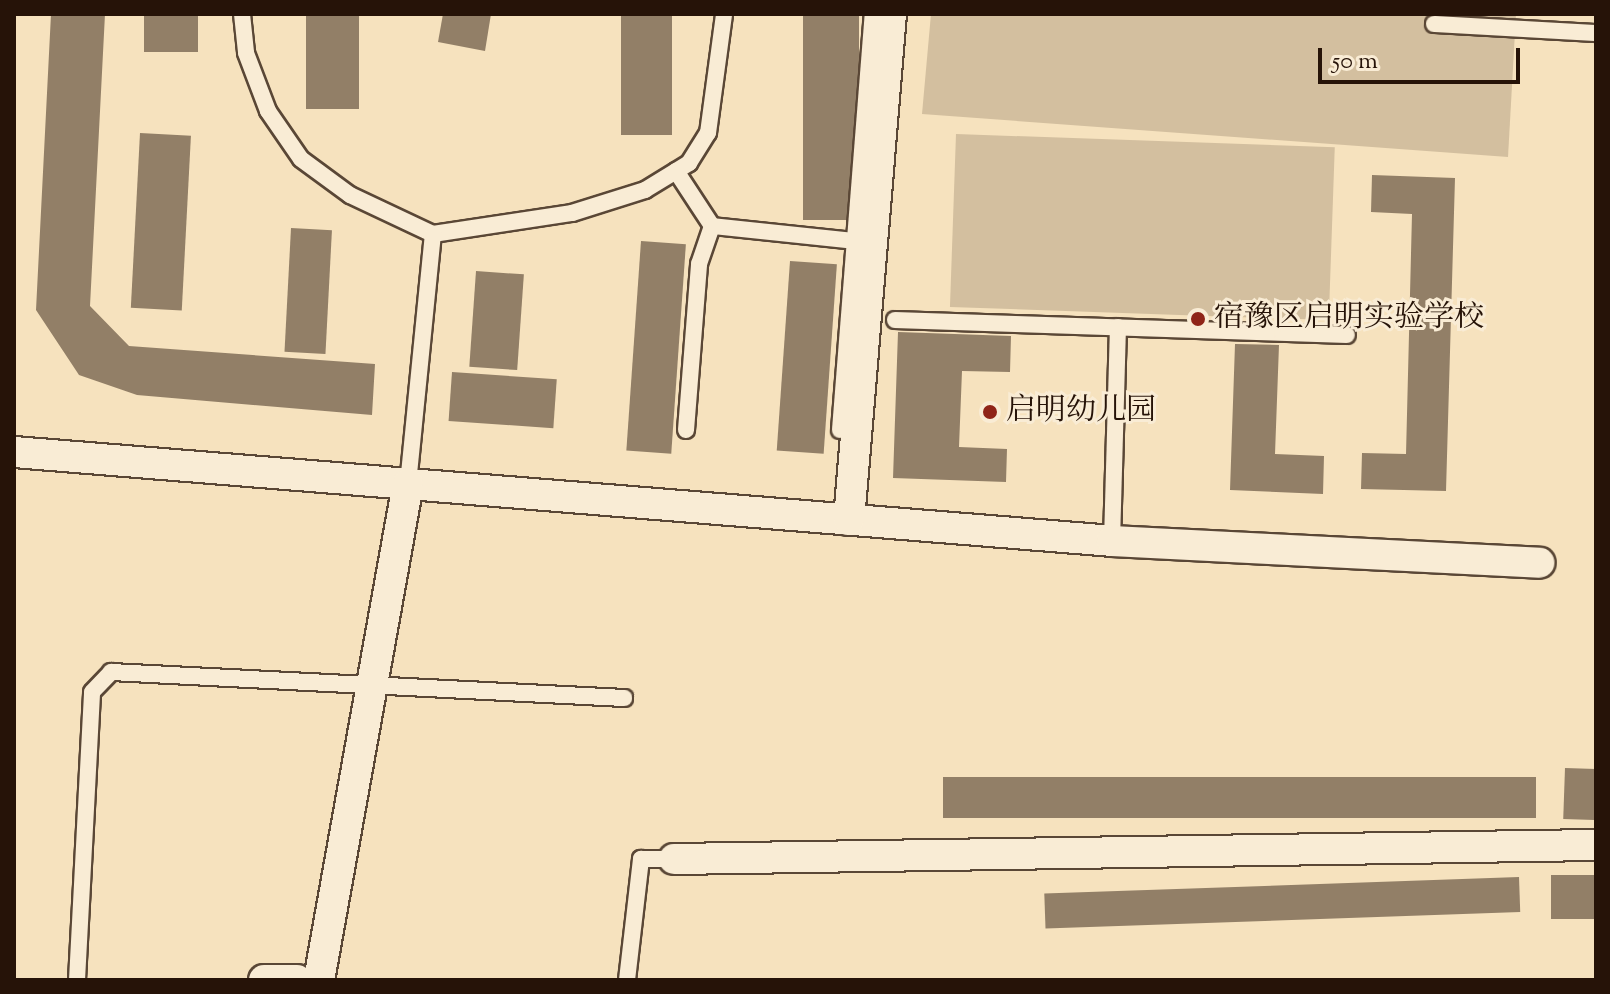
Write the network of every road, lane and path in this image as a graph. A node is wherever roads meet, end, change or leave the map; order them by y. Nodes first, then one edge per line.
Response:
1 (242, 14) edge
2 (724, 14) edge
3 (873, 14) edge
4 (891, 14) edge
5 (1434, 24) dead end
6 (1596, 33) edge
7 (676, 171) junction
8 (712, 226) junction
9 (433, 234) junction
10 (855, 241) junction
11 (895, 320) dead end
12 (1118, 327) junction
13 (1347, 335) dead end
14 (686, 430) dead end
15 (840, 430) dead end
16 (14, 452) edge
17 (408, 484) junction
18 (849, 520) junction
19 (1112, 541) junction
20 (1539, 563) dead end
21 (372, 686) junction
22 (624, 698) dead end
23 (1596, 845) edge
24 (674, 859) joint
25 (77, 980) edge
26 (264, 980) edge
27 (297, 980) edge
28 (319, 980) edge
29 (627, 980) edge

1 - 9 lane
2 - 7 lane
3 - 10 lane
4 - 18 street
5 - 6 lane
7 - 8 lane
7 - 9 lane
8 - 10 lane
8 - 14 lane
9 - 17 lane
10 - 15 lane
11 - 12 lane
12 - 13 lane
12 - 19 lane
16 - 17 street
17 - 18 street
17 - 21 street
18 - 19 street
19 - 20 street
21 - 22 lane
21 - 25 lane
21 - 28 street
23 - 24 street
24 - 29 lane
26 - 27 street

